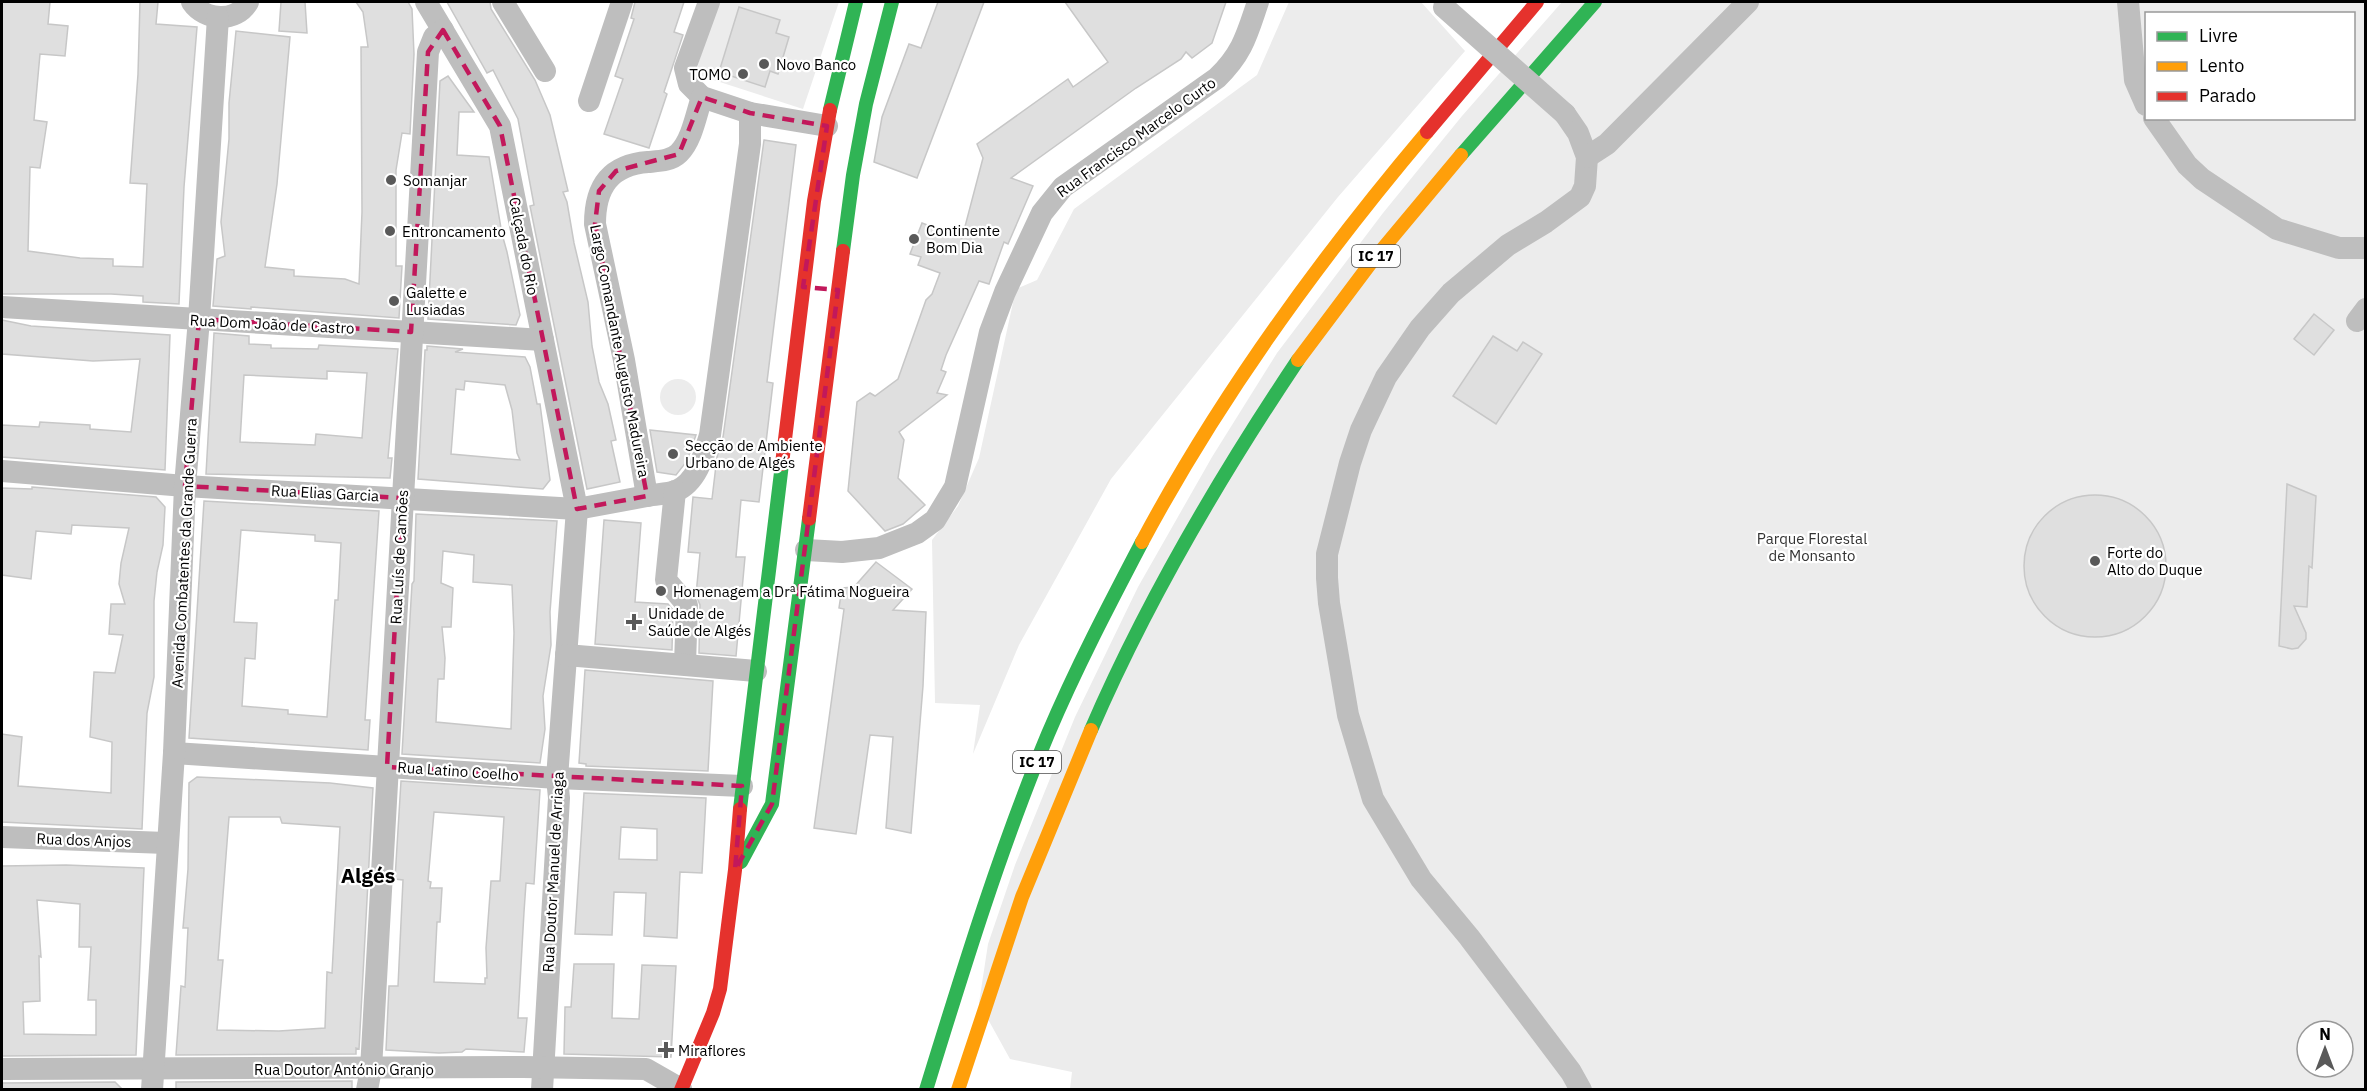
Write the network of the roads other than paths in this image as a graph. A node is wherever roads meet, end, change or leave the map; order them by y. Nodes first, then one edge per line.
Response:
1 (192, 2) edge
2 (248, 2) edge
3 (426, 2) edge
4 (503, 2) edge
5 (622, 2) edge
6 (708, 2) edge
7 (856, 2) edge
8 (892, 2) edge
9 (1258, 2) edge
10 (1537, 2) edge
11 (1594, 2) edge
12 (1748, 2) edge
13 (2128, 2) edge
14 (1443, 4) edge
15 (218, 17) junction
16 (443, 30) junction
17 (545, 71) dead end
18 (702, 98) junction
19 (589, 101) dead end
20 (2145, 103) edge
21 (750, 113) junction
22 (2155, 120) edge
23 (827, 126) junction
24 (1587, 157) junction
25 (2366, 248) edge
26 (820, 288) junction
27 (2, 307) edge
28 (199, 319) junction
29 (411, 332) junction
30 (543, 340) junction
31 (2, 471) edge
32 (185, 486) junction
33 (675, 491) junction
34 (647, 496) junction
35 (402, 498) junction
36 (577, 509) junction
37 (806, 550) junction
38 (566, 655) junction
39 (684, 664) junction
40 (756, 671) junction
41 (174, 753) junction
42 (387, 767) junction
43 (557, 777) junction
44 (742, 786) junction
45 (2, 837) edge
46 (166, 843) junction
47 (735, 870) junction
48 (2, 1069) edge
49 (369, 1079) edge
50 (542, 1079) edge
51 (153, 1080) edge
52 (681, 1089) edge
53 (926, 1089) edge
54 (957, 1089) edge
55 (1581, 1089) edge

1 - 15 street
2 - 15 street
3 - 16 street, Calçada do Rio
4 - 17 street
5 - 19 street
6 - 18 street
7 - 23 main road
8 - 26 main road
9 - 37 street, Rua Francisco Marcelo Curto
10 - 53 main road, IC 17
11 - 54 main road, IC 17
12 - 24 street
13 - 20 street
14 - 24 street, bridge
15 - 28 street, Avenida Combatentes da Grande Guerra
16 - 29 street, Rua Luís de Camões
16 - 30 street, Calçada do Rio
18 - 21 street
18 - 34 street, Largo Comandante Augusto Madureira
21 - 23 street
21 - 33 street
22 - 25 street
23 - 26 main road
24 - 55 street
26 - 37 main road
26 - 40 main road
27 - 28 street, Rua Dom João de Castro
28 - 29 street, Rua Dom João de Castro
28 - 32 street, Avenida Combatentes da Grande Guerra
29 - 30 street, Rua Dom João de Castro
29 - 35 street, Rua Luís de Camões
30 - 36 street, Calçada do Rio
31 - 32 street, Rua Elias Garcia
32 - 35 street, Rua Elias Garcia
32 - 41 street, Avenida Combatentes da Grande Guerra
33 - 34 street, Largo Comandante Augusto Madureira
33 - 39 street
34 - 36 street, Rua Elias Garcia
35 - 36 street, Rua Elias Garcia
35 - 42 street, Rua Luís de Camões
36 - 38 street, Rua Doutor Manuel de Arriaga
37 - 47 main road
38 - 39 street
38 - 43 street, Rua Doutor Manuel de Arriaga
39 - 40 street
40 - 44 main road
41 - 42 street, Rua Latino Coelho
41 - 46 street, Avenida Combatentes da Grande Guerra
42 - 43 street, Rua Latino Coelho
42 - 49 street, Rua Luís de Camões
43 - 44 street, Rua Latino Coelho
43 - 50 street, Rua Doutor Manuel de Arriaga
44 - 47 main road
45 - 46 street, Rua dos Anjos
46 - 51 street, Avenida Combatentes da Grande Guerra
47 - 52 main road
48 - 51 street, Rua Doutor António Granjo
49 - 50 street, Rua Doutor António Granjo
49 - 51 street, Rua Doutor António Granjo
50 - 52 street, Rua Doutor António Granjo

